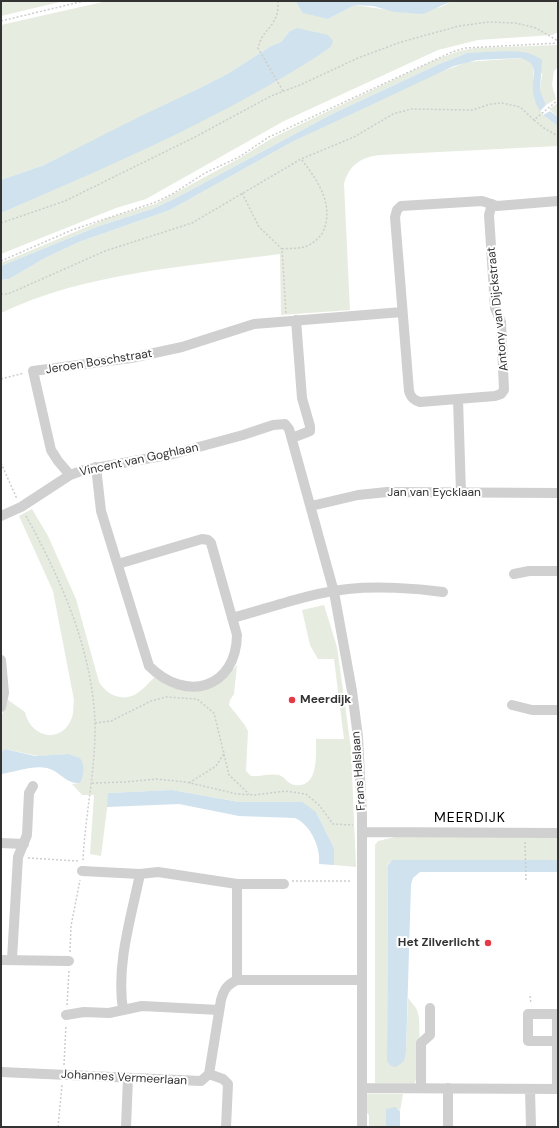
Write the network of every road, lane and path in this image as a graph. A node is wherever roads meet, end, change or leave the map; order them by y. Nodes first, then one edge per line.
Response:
1 (84, 1) edge
2 (278, 1) edge
3 (1, 21) edge
4 (558, 42) edge
5 (283, 91) junction
6 (558, 100) edge
7 (535, 119) junction
8 (558, 136) edge
9 (301, 159) junction
10 (241, 192) junction
11 (558, 201) edge
12 (492, 204) junction
13 (1, 222) edge
14 (282, 249) junction
15 (1, 261) edge
16 (1, 294) edge
17 (402, 312) junction
18 (292, 321) junction
19 (33, 371) junction
20 (1, 379) edge
21 (458, 399) junction
22 (285, 424) joint
23 (292, 438) junction
24 (1, 463) edge
25 (96, 467) junction
26 (70, 475) junction
27 (461, 493) junction
28 (558, 493) edge
29 (311, 506) junction
30 (21, 507) junction
31 (1, 516) edge
32 (118, 564) junction
33 (558, 571) edge
34 (514, 574) dead end
35 (334, 592) junction
36 (443, 592) dead end
37 (232, 618) junction
38 (1, 660) edge
39 (512, 705) dead end
40 (1, 707) edge
41 (558, 710) edge
42 (95, 723) junction
43 (225, 752) junction
44 (188, 783) junction
45 (92, 784) junction
46 (34, 786) dead end
47 (249, 794) junction
48 (363, 829) junction
49 (525, 833) junction
50 (558, 833) edge
51 (1, 843) edge
52 (24, 844) junction
53 (18, 857) junction
54 (82, 866) junction
55 (140, 874) junction
56 (526, 880) dead end
57 (363, 881) junction
58 (238, 884) junction
59 (284, 884) joint
60 (12, 959) junction
61 (1, 960) edge
62 (69, 961) junction
63 (237, 980) junction
64 (362, 980) junction
65 (430, 1008) dead end
66 (123, 1010) junction
67 (219, 1010) junction
68 (66, 1015) junction
69 (557, 1041) edge
70 (1, 1072) edge
71 (209, 1074) junction
72 (63, 1075) junction
73 (128, 1078) junction
74 (362, 1088) junction
75 (421, 1088) junction
76 (448, 1088) junction
77 (530, 1089) junction
78 (58, 1127) edge
79 (126, 1127) edge
80 (226, 1127) edge
81 (362, 1127) edge
82 (448, 1127) edge
83 (531, 1127) edge

1 - 3 path
2 - 5 path
4 - 5 path
4 - 15 path
5 - 13 path
6 - 7 path
7 - 8 path
7 - 9 path
9 - 10 path
9 - 14 path
10 - 14 path
10 - 16 path
11 - 12 street
12 - 17 street
12 - 21 street, Antony van Dijckstraat
14 - 18 path
17 - 18 street, Jeroen Boschstraat
17 - 21 street, Antony van Dijckstraat
18 - 19 street, Jeroen Boschstraat
18 - 23 street
19 - 20 path
19 - 26 street, Jeroen Boschstraat
21 - 27 street
22 - 23 street, Frans Halslaan
22 - 25 street, Vincent van Goghlaan
23 - 29 street, Frans Halslaan
24 - 30 path
25 - 26 street, Vincent van Goghlaan
25 - 32 street
26 - 30 street, Vincent van Goghlaan
27 - 28 street, Jan van Eycklaan
27 - 29 street, Jan van Eycklaan
29 - 35 street, Frans Halslaan
30 - 31 street, Vincent van Goghlaan
30 - 42 path
32 - 37 street
32 - 37 street
33 - 34 street
35 - 36 street
35 - 37 street
35 - 48 street, Frans Halslaan
38 - 40 street
39 - 41 street
42 - 43 path
42 - 45 path
43 - 44 path
43 - 47 path
44 - 45 path
44 - 47 path
45 - 54 path
46 - 52 street
47 - 48 path
48 - 49 street
48 - 57 street, Frans Halslaan
49 - 50 street
49 - 56 path
51 - 52 street
52 - 53 street
53 - 54 path
53 - 60 street
54 - 55 street
54 - 62 path
55 - 58 street
55 - 66 street
57 - 59 path
57 - 64 street, Frans Halslaan
58 - 59 street
58 - 63 street
60 - 61 street
60 - 62 street
62 - 68 path
63 - 64 street
63 - 67 street
64 - 74 street, Frans Halslaan
65 - 75 street
66 - 67 street
66 - 68 street
67 - 71 street
68 - 72 path
69 - 77 street
70 - 72 street, Johannes Vermeerlaan
71 - 73 street, Johannes Vermeerlaan
71 - 80 street
72 - 73 street, Johannes Vermeerlaan
72 - 78 path
73 - 79 street
74 - 75 street
74 - 81 street, Frans Halslaan
75 - 76 street
76 - 77 street
76 - 82 street
77 - 83 street

